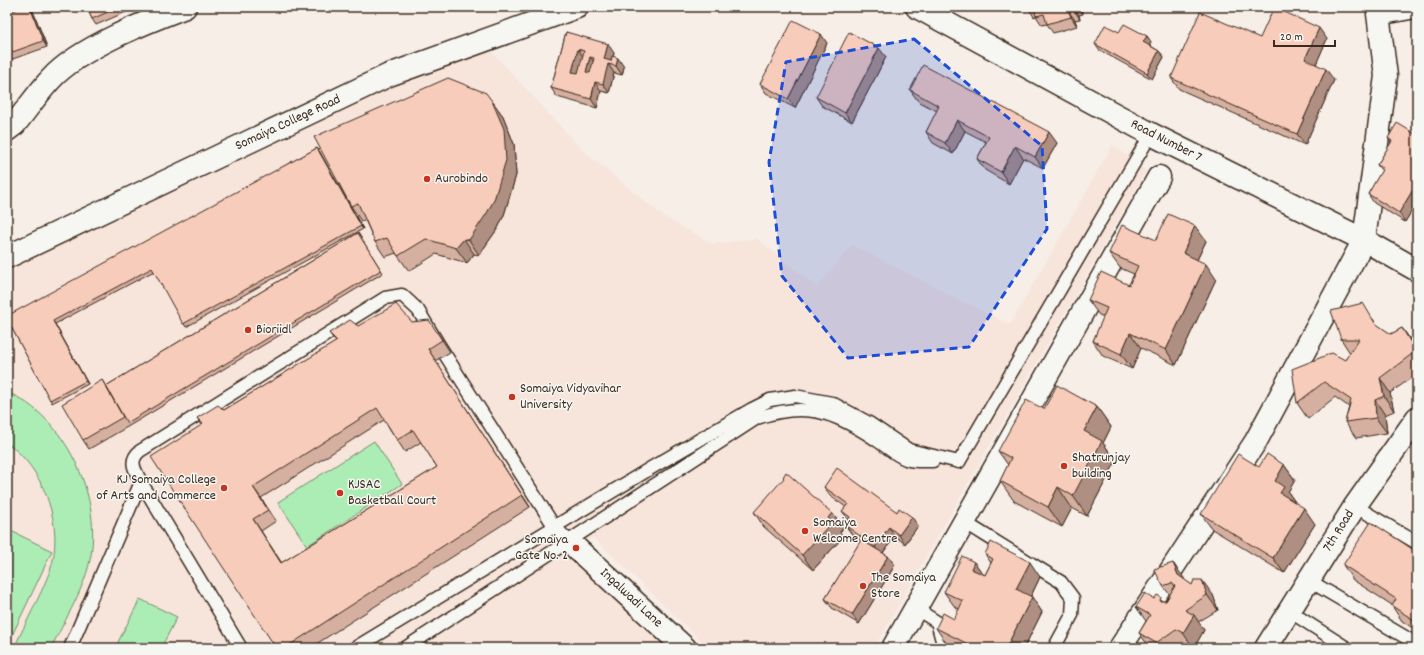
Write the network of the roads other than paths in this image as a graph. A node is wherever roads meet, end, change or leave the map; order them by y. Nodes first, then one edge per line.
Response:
1 (185, 7) edge
2 (577, 7) edge
3 (917, 7) edge
4 (1415, 7) edge
5 (1378, 10) edge
6 (153, 13) edge
7 (10, 121) edge
8 (1151, 134) junction
9 (1159, 177) dead end
10 (1364, 240) junction
11 (7, 257) edge
12 (1417, 270) edge
13 (1417, 418) edge
14 (959, 462) junction
15 (141, 482) junction
16 (1355, 506) junction
17 (964, 522) junction
18 (554, 526) junction
19 (1417, 543) edge
20 (572, 545) junction
21 (1308, 580) junction
22 (916, 608) junction
23 (1289, 611) junction
24 (1417, 644) edge
25 (70, 648) edge
26 (241, 648) edge
27 (355, 648) edge
28 (405, 648) edge
29 (685, 648) edge
30 (893, 648) edge
31 (944, 648) edge
32 (1054, 648) edge
33 (1120, 648) edge
34 (1266, 648) edge
35 (1347, 648) edge

1 - 6 street
2 - 11 street, Somaiya College Road
3 - 8 street, Road Number 7
4 - 5 street
5 - 10 street
6 - 7 street
8 - 10 street, Road Number 7
8 - 14 lane
9 - 17 street
10 - 12 street, Road Number 7
10 - 33 street
13 - 16 street, 7th Road
14 - 18 lane
14 - 20 lane
15 - 18 lane
15 - 25 lane
15 - 26 lane
16 - 19 lane
16 - 21 street, 7th Road
17 - 22 street
17 - 32 lane
18 - 20 lane
18 - 27 lane
20 - 28 lane
20 - 29 street, Ingalwadi Lane
21 - 23 street, 7th Road
21 - 24 lane
22 - 30 street
22 - 31 lane
23 - 34 street, 7th Road
23 - 35 lane

